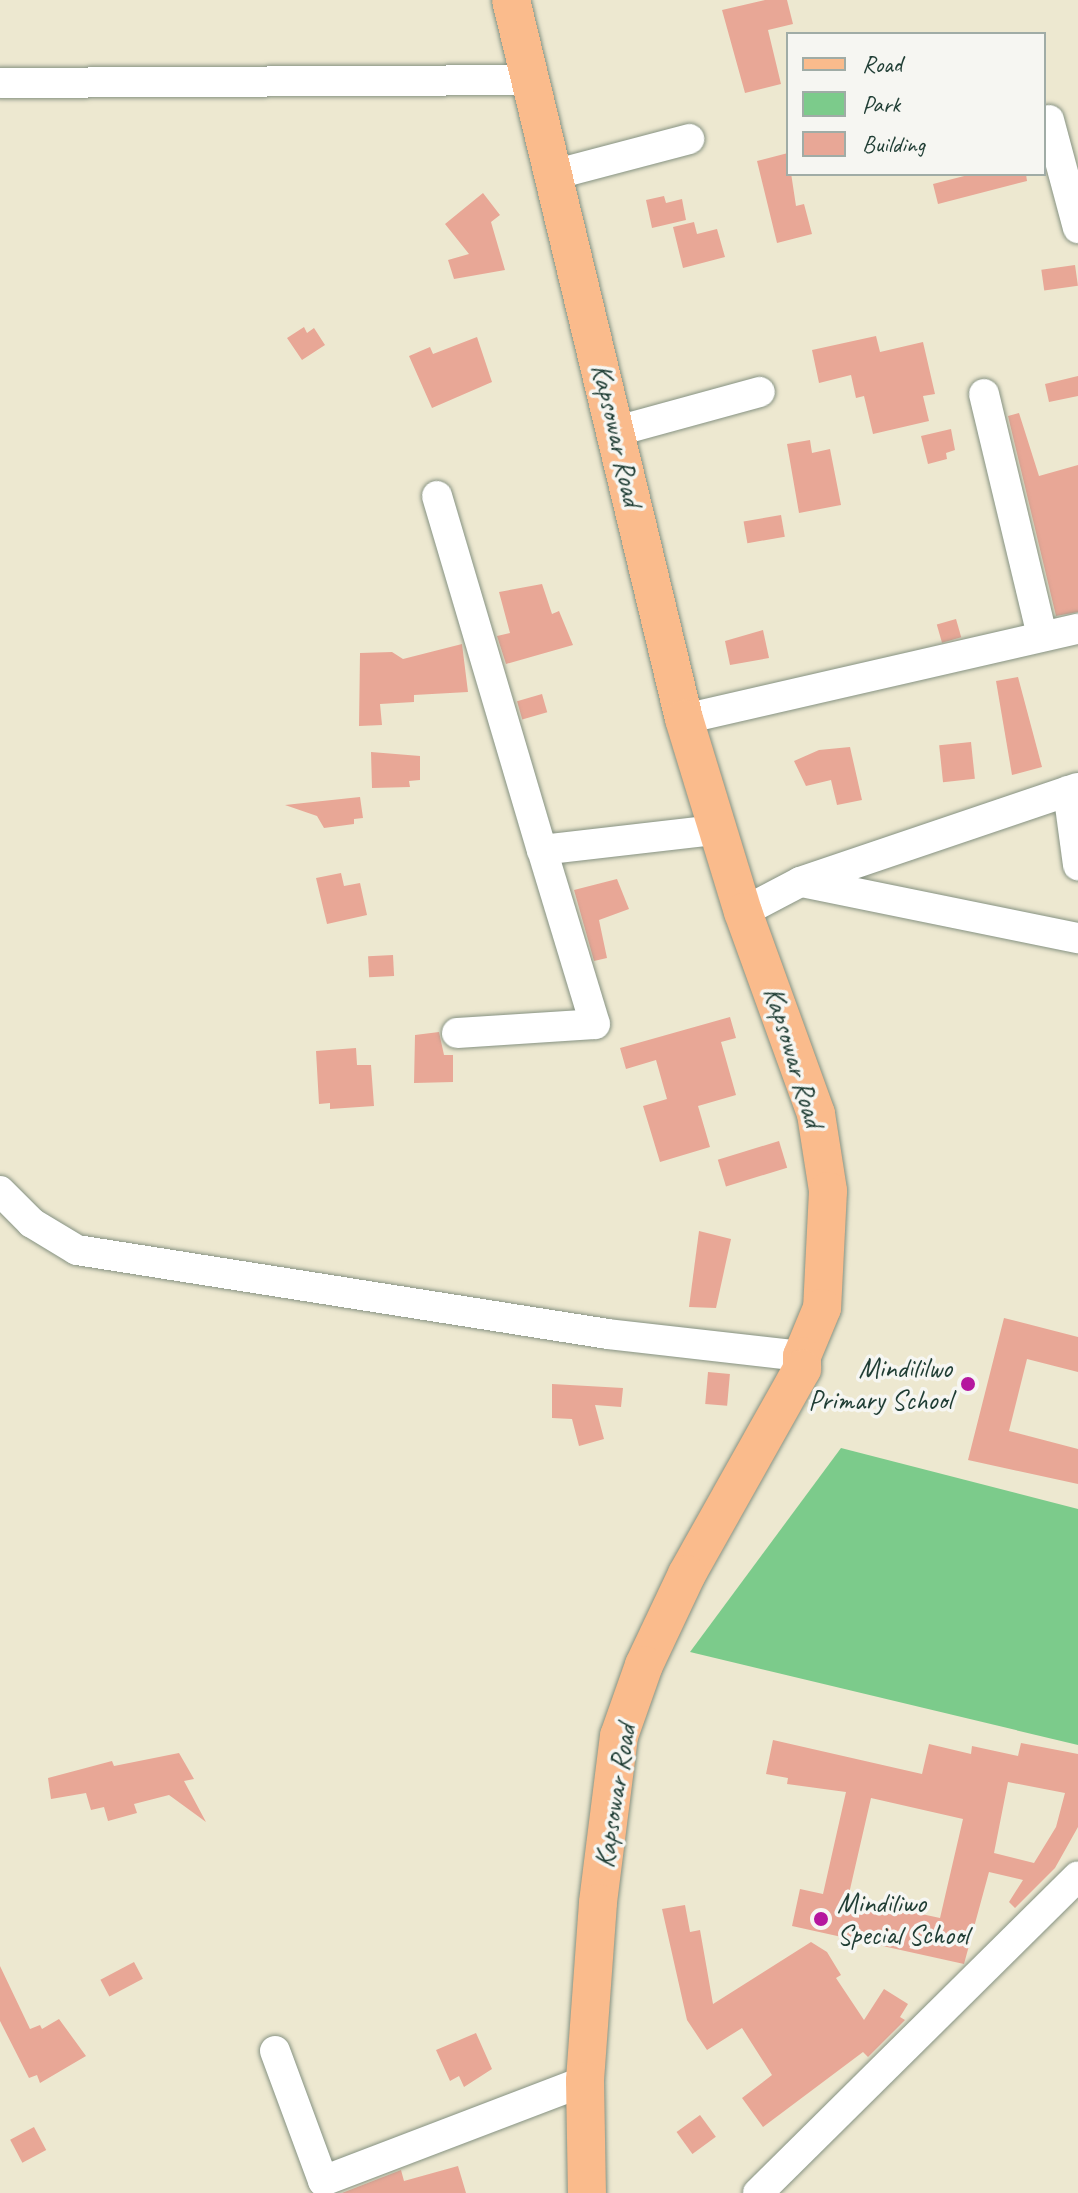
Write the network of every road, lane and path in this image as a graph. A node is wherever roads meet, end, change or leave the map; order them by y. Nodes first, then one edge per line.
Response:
1 (511, 0) edge
2 (529, 80) junction
3 (0, 83) edge
4 (1049, 120) dead end
5 (689, 139) dead end
6 (553, 175) junction
7 (1078, 228) edge
8 (760, 392) dead end
9 (984, 394) dead end
10 (617, 431) junction
11 (437, 496) dead end
12 (1078, 629) edge
13 (1042, 636) junction
14 (684, 719) junction
15 (1073, 789) edge
16 (716, 830) junction
17 (542, 850) junction
18 (1078, 865) edge
19 (800, 882) junction
20 (743, 912) junction
21 (1078, 938) edge
22 (457, 1033) dead end
23 (0, 1191) edge
24 (802, 1356) junction
25 (1078, 1876) edge
26 (275, 2051) dead end
27 (585, 2081) junction
28 (587, 2193) edge
29 (758, 2193) edge

1 - 2 main road, Kapsowar Road
2 - 3 street
2 - 6 main road, Kapsowar Road
4 - 7 street
5 - 6 street
6 - 10 main road, Kapsowar Road
8 - 10 street
9 - 13 street
10 - 14 main road, Kapsowar Road
11 - 17 street
12 - 13 street
13 - 14 street
14 - 16 main road, Kapsowar Road
15 - 18 street
15 - 19 street
16 - 17 street
16 - 20 main road, Kapsowar Road
17 - 22 street
19 - 20 street
19 - 21 street
20 - 24 main road, Kapsowar Road
23 - 24 street
24 - 27 main road, Kapsowar Road
25 - 29 street
26 - 27 street
27 - 28 main road, Kapsowar Road

